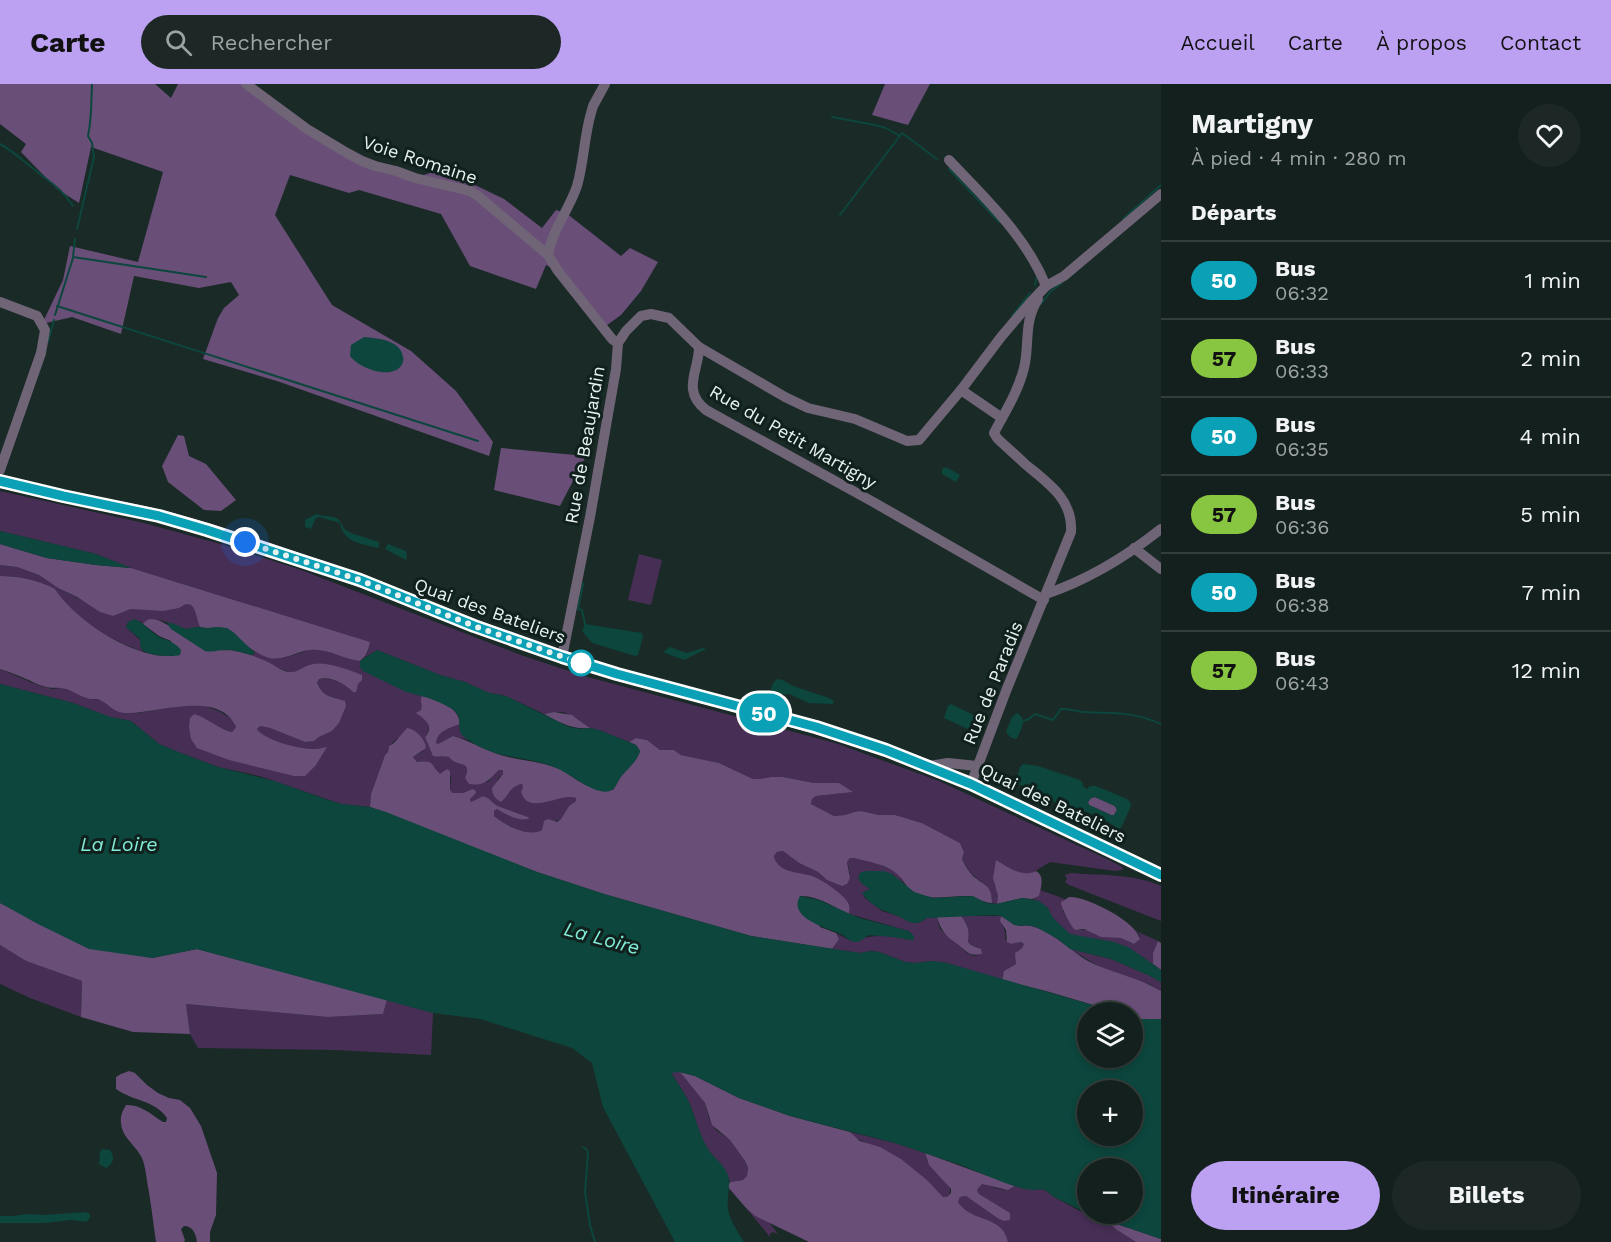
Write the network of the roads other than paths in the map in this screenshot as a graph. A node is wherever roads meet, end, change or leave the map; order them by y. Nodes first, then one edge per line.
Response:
1 (246, 84) edge
2 (605, 84) edge
3 (949, 160) dead end
4 (1161, 194) edge
5 (548, 255) junction
6 (1046, 286) junction
7 (0, 302) edge
8 (618, 343) junction
9 (699, 347) junction
10 (961, 390) junction
11 (1002, 418) junction
12 (0, 470) edge
13 (0, 481) edge
14 (1161, 529) edge
15 (1134, 548) junction
16 (1161, 569) edge
17 (1045, 597) junction
18 (562, 657) junction
19 (929, 766) junction
20 (977, 766) junction
21 (971, 784) junction
22 (1161, 875) edge

1 - 5 street, Voie Romaine
2 - 5 street
3 - 6 street
4 - 6 street
5 - 8 street, Voie Romaine
6 - 10 street, Rue du Petit Martigny
6 - 11 street
7 - 12 street
8 - 9 street, Rue de Beaujardin
8 - 18 street, Rue de Beaujardin
9 - 10 street, Rue du Petit Martigny
9 - 17 street, Rue du Petit Martigny
10 - 11 street
11 - 17 street
13 - 18 main road, Quai des Bateliers
14 - 15 street
15 - 16 street
15 - 17 street
17 - 20 street, Rue de Paradis
18 - 19 main road, Quai des Bateliers
19 - 20 street
19 - 21 main road, Quai des Bateliers
20 - 21 street, Rue de Paradis
21 - 22 main road, Quai des Bateliers

